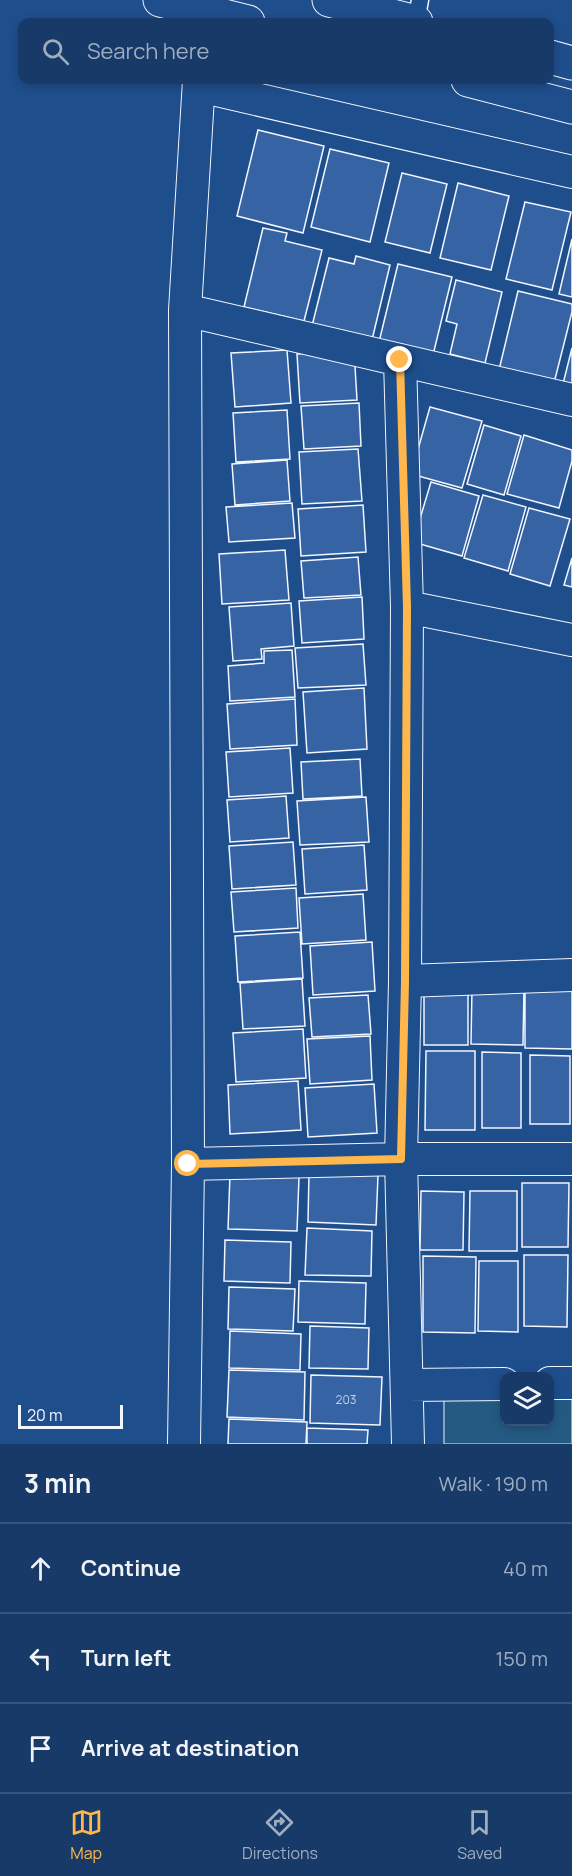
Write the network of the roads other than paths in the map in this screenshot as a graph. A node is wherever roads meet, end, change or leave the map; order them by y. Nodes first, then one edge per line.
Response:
1 (160, 0) edge
2 (329, 0) edge
3 (420, 0) edge
4 (203, 11) edge
5 (232, 18) edge
6 (400, 18) edge
7 (417, 18) edge
8 (554, 58) edge
9 (572, 63) edge
10 (199, 84) edge
11 (203, 84) edge
12 (484, 84) edge
13 (572, 106) edge
14 (572, 172) edge
15 (185, 310) junction
16 (400, 360) junction
17 (572, 400) edge
18 (407, 607) junction
19 (572, 640) edge
20 (572, 975) edge
21 (405, 981) junction
22 (401, 1159) junction
23 (572, 1159) edge
24 (188, 1164) junction
25 (554, 1383) edge
26 (572, 1383) edge
27 (500, 1384) edge
28 (407, 1385) junction
29 (184, 1444) edge
30 (408, 1444) edge

1 - 4 main road
2 - 6 main road
3 - 7 lane
4 - 5 main road
8 - 9 main road
10 - 15 street
11 - 14 street
12 - 13 main road
15 - 16 street
15 - 24 street
16 - 17 street
16 - 18 street
18 - 19 street
18 - 21 street
20 - 21 street
21 - 22 street
22 - 23 street
22 - 24 street
22 - 28 street
24 - 29 street
25 - 26 street
27 - 28 street
28 - 30 street

